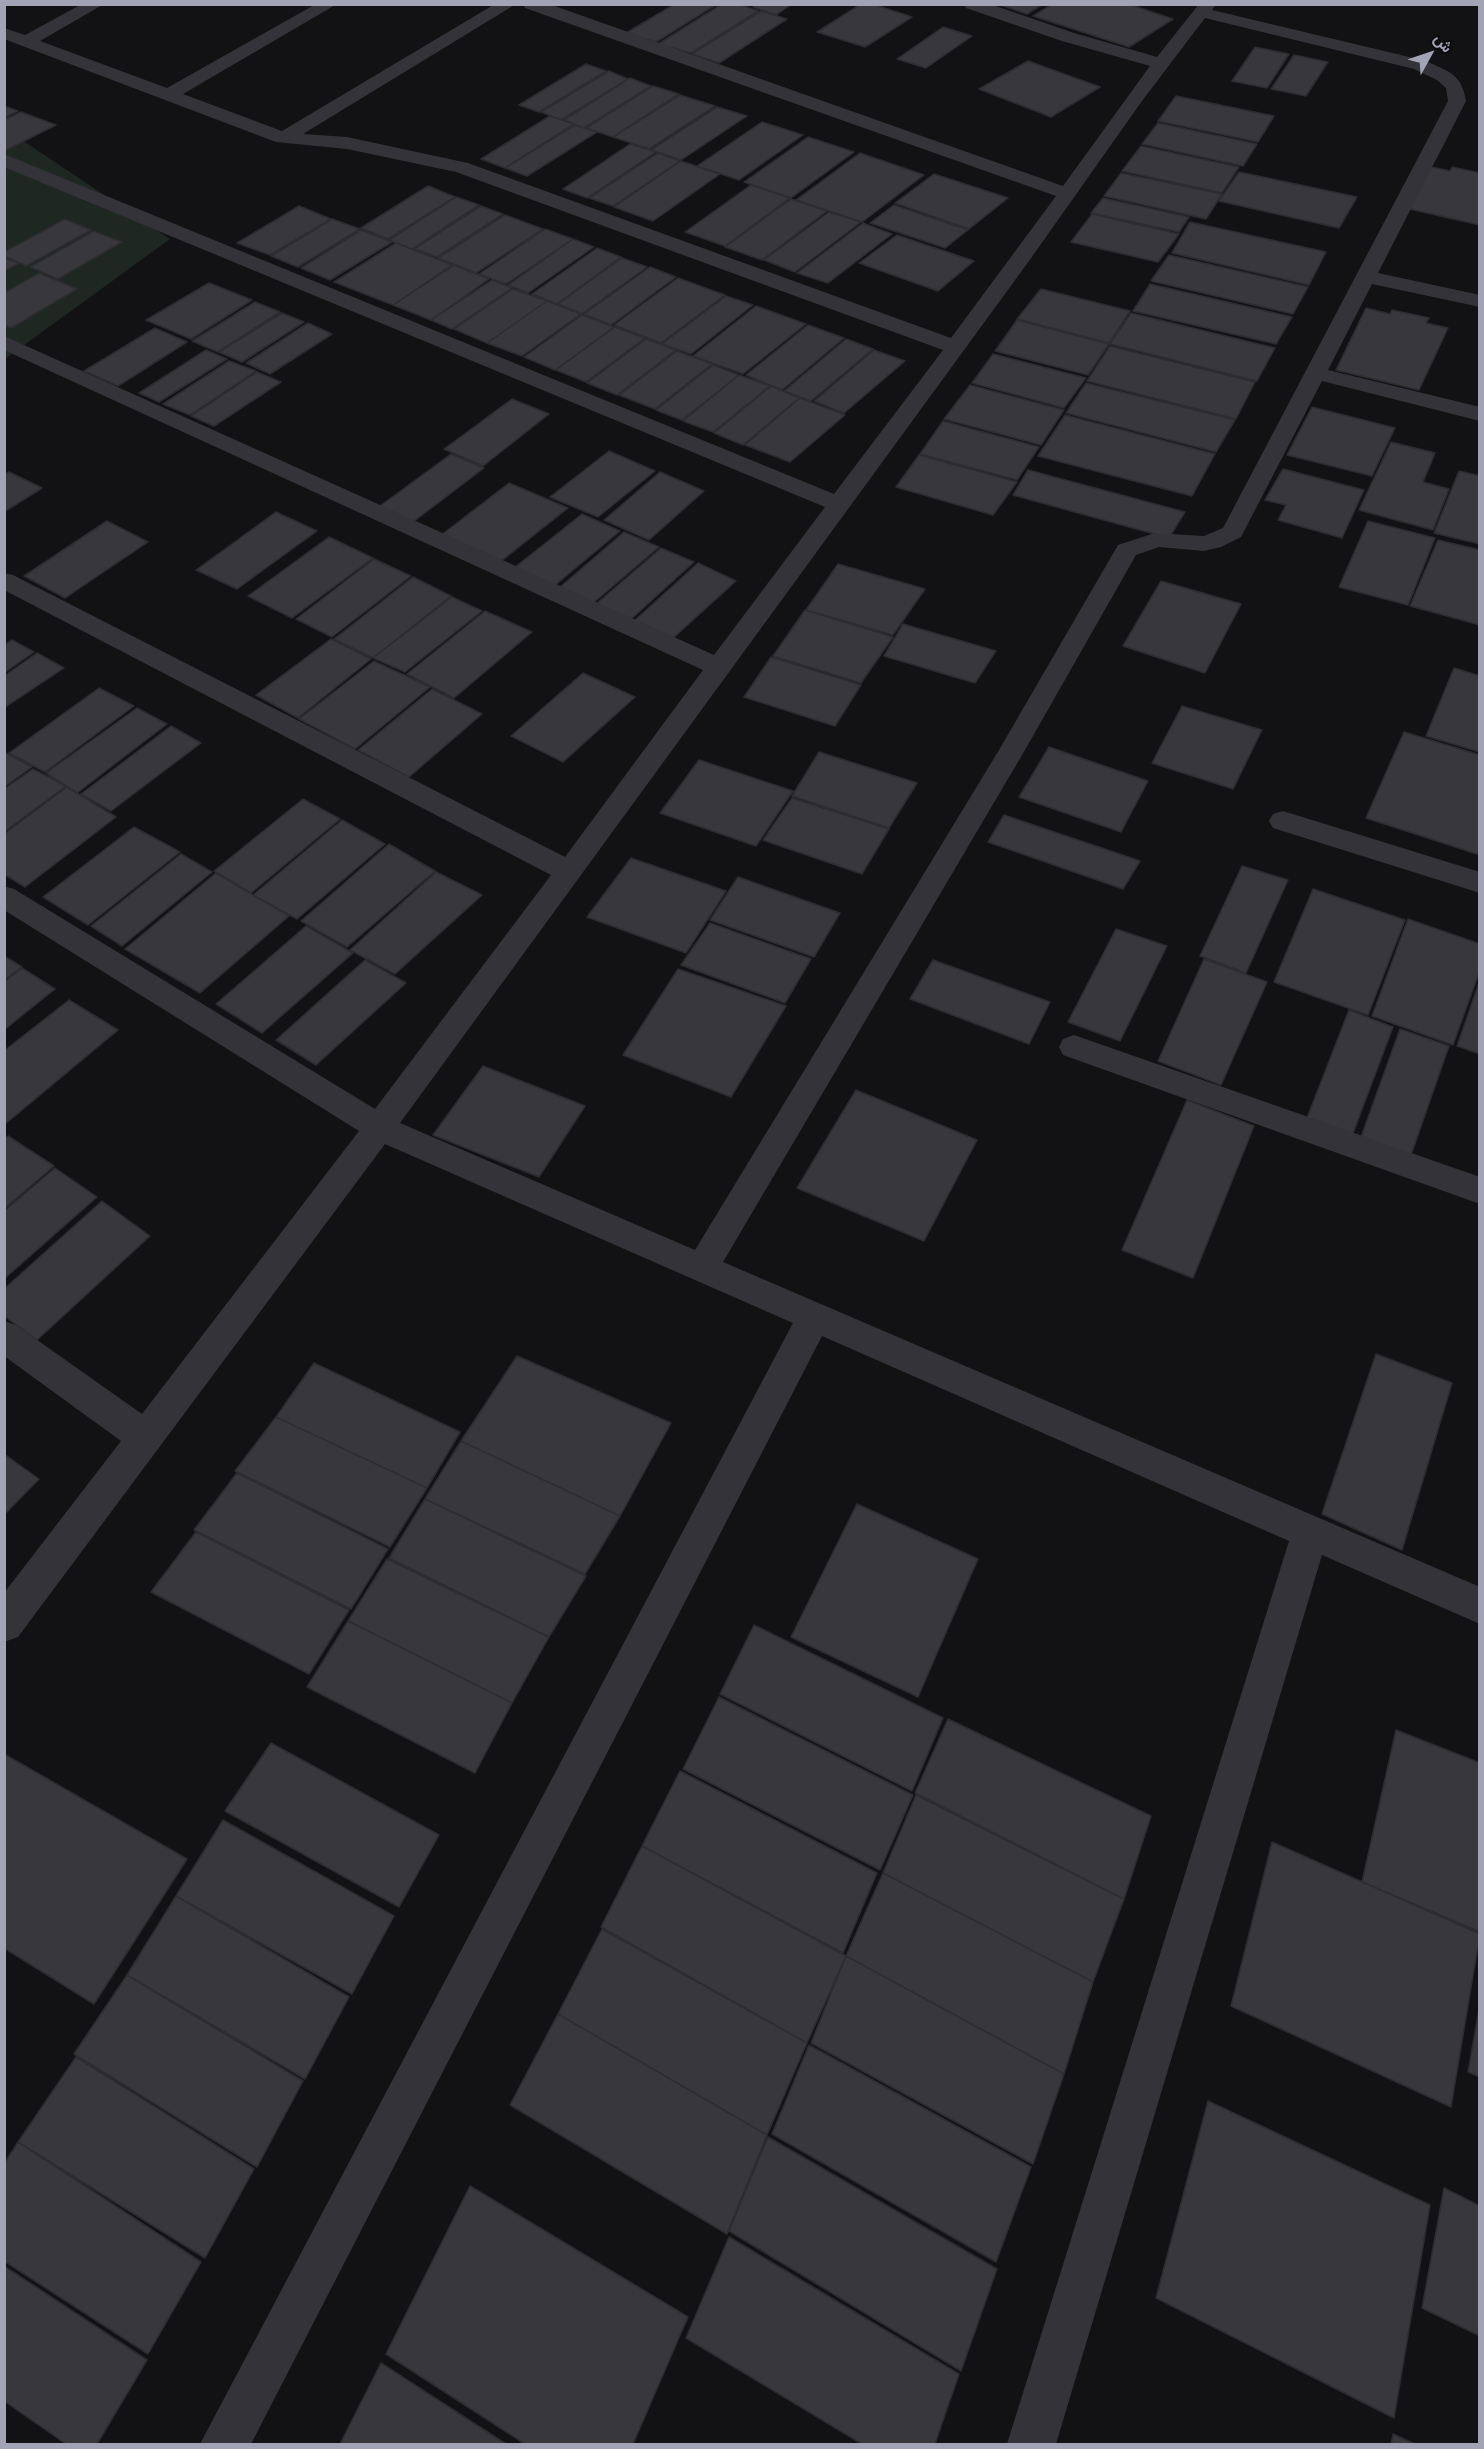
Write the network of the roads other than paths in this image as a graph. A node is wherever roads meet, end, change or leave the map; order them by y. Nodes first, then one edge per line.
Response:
1 (96, 4) edge
2 (329, 4) edge
3 (508, 4) edge
4 (531, 4) edge
5 (972, 4) edge
6 (1204, 8) edge
7 (4, 33) edge
8 (27, 41) junction
9 (1159, 63) junction
10 (168, 94) junction
11 (283, 138) junction
12 (4, 160) edge
13 (1068, 194) junction
14 (1366, 276) junction
15 (1479, 302) edge
16 (4, 342) edge
17 (956, 347) junction
18 (1316, 373) junction
19 (1479, 414) edge
20 (838, 504) junction
21 (4, 580) edge
22 (719, 667) junction
23 (1282, 821) dead end
24 (570, 872) junction
25 (1479, 883) edge
26 (4, 896) edge
27 (1074, 1047) dead end
28 (380, 1128) junction
29 (1479, 1191) edge
30 (702, 1268) junction
31 (814, 1317) junction
32 (4, 1336) edge
33 (146, 1438) junction
34 (1310, 1532) junction
35 (1479, 1606) edge
36 (4, 1624) edge
37 (225, 2445) edge
38 (1032, 2445) edge

1 - 8 street
2 - 10 street
3 - 11 street
4 - 13 street
5 - 9 street
6 - 9 street
6 - 14 street
7 - 8 street
8 - 10 street
9 - 13 street
10 - 11 street
11 - 17 street
12 - 20 street
13 - 17 street
14 - 15 street
14 - 18 street
16 - 22 street
17 - 20 street
18 - 19 street
18 - 30 street
20 - 22 street
21 - 24 street
22 - 24 street
23 - 25 street
24 - 28 street
26 - 28 street
27 - 29 street
28 - 30 street
28 - 33 street
30 - 31 street
31 - 34 street
31 - 37 street
32 - 33 street
33 - 36 street
34 - 35 street
34 - 38 street

